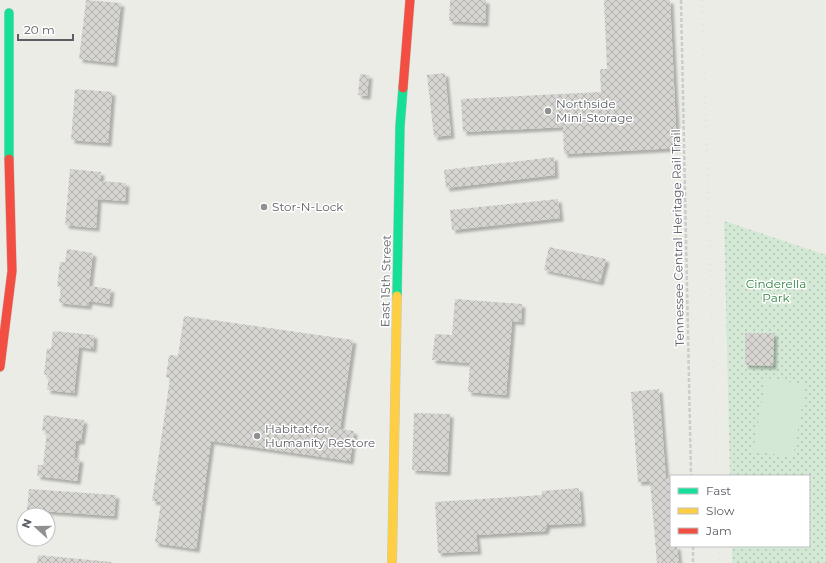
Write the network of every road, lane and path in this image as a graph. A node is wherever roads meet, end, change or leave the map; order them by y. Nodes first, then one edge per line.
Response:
1 (410, 0) edge
2 (681, 0) edge
3 (9, 13) dead end
4 (0, 367) edge
5 (692, 475) edge
6 (693, 547) edge
7 (392, 563) edge
8 (693, 563) edge

1 - 7 street, East 15th Street
2 - 5 path, Tennessee Central Heritage Rail Trail
3 - 4 street
6 - 8 path

